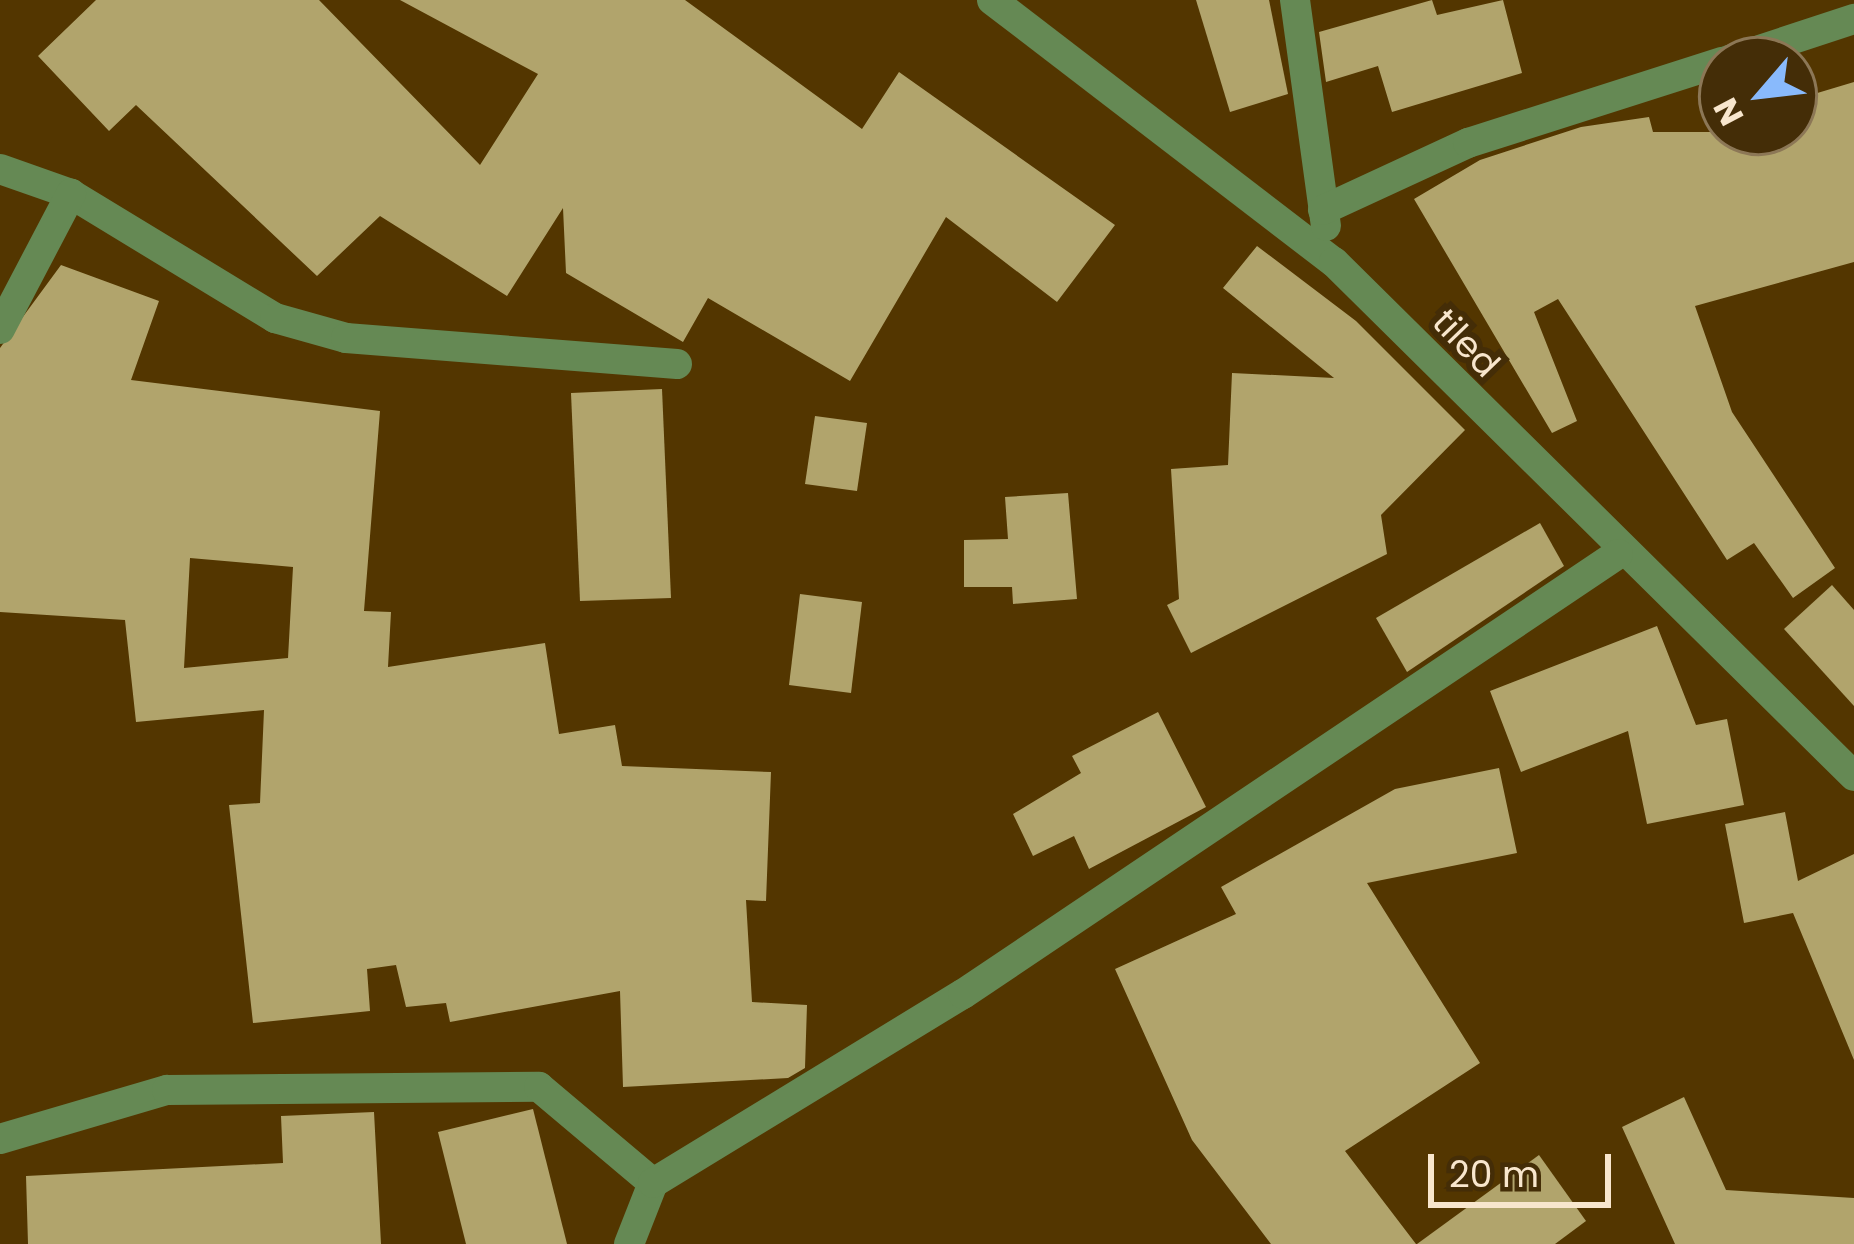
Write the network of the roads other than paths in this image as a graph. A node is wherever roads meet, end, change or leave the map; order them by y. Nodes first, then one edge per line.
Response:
1 (992, 0) edge
2 (1295, 0) edge
3 (1854, 19) edge
4 (1802, 36) edge
5 (1698, 70) edge
6 (0, 169) edge
7 (71, 194) junction
8 (1323, 210) junction
9 (1334, 262) junction
10 (0, 329) edge
11 (677, 364) dead end
12 (1618, 554) junction
13 (1854, 776) edge
14 (0, 1139) edge
15 (653, 1184) junction
16 (629, 1244) edge

1 - 9 street, tiled
2 - 8 street
3 - 4 street
5 - 8 street
6 - 7 street
7 - 10 street
7 - 11 street
8 - 9 street
9 - 12 street, tiled
12 - 13 street, tiled
12 - 15 street
14 - 15 street
15 - 16 street

